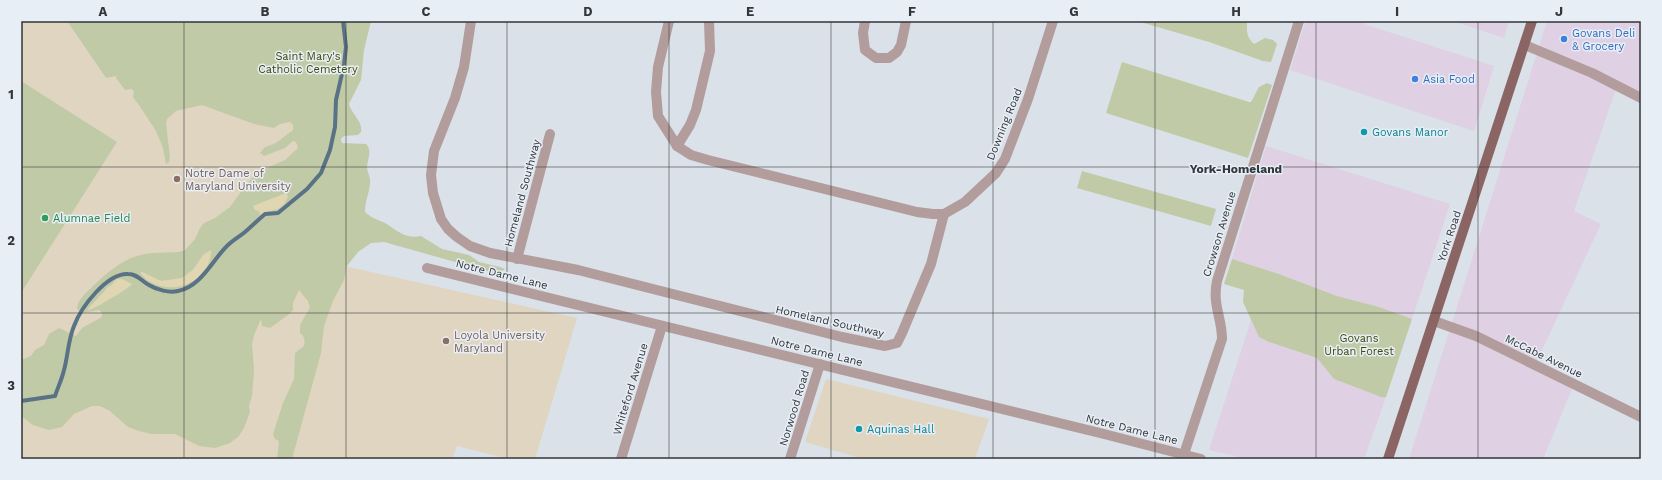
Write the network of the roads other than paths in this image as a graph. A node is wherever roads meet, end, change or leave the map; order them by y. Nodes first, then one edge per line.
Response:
1 (471, 21) edge
2 (669, 21) edge
3 (709, 21) edge
4 (865, 21) edge
5 (906, 21) edge
6 (1053, 21) edge
7 (1299, 21) edge
8 (1532, 21) edge
9 (1525, 45) junction
10 (1641, 98) edge
11 (550, 134) dead end
12 (677, 146) junction
13 (944, 214) junction
14 (517, 259) junction
15 (427, 268) dead end
16 (1434, 321) junction
17 (662, 326) junction
18 (820, 364) junction
19 (1641, 417) edge
20 (1184, 454) junction
21 (622, 459) edge
22 (790, 459) edge
23 (1201, 459) edge
24 (1388, 459) edge

1 - 14 street, Homeland Southway
2 - 12 street
3 - 12 street
4 - 5 street
6 - 13 street, Downing Road
7 - 20 street, Crowson Avenue
8 - 9 main road, York Road
9 - 10 street
9 - 16 main road, York Road
11 - 14 street, Homeland Southway
12 - 13 street
13 - 14 street, Homeland Southway
15 - 17 street, Notre Dame Lane
16 - 19 street, McCabe Avenue
16 - 24 main road, York Road
17 - 18 street, Notre Dame Lane
17 - 21 street, Whiteford Avenue
18 - 20 street, Notre Dame Lane
18 - 22 street, Norwood Road
20 - 23 street, Notre Dame Lane

